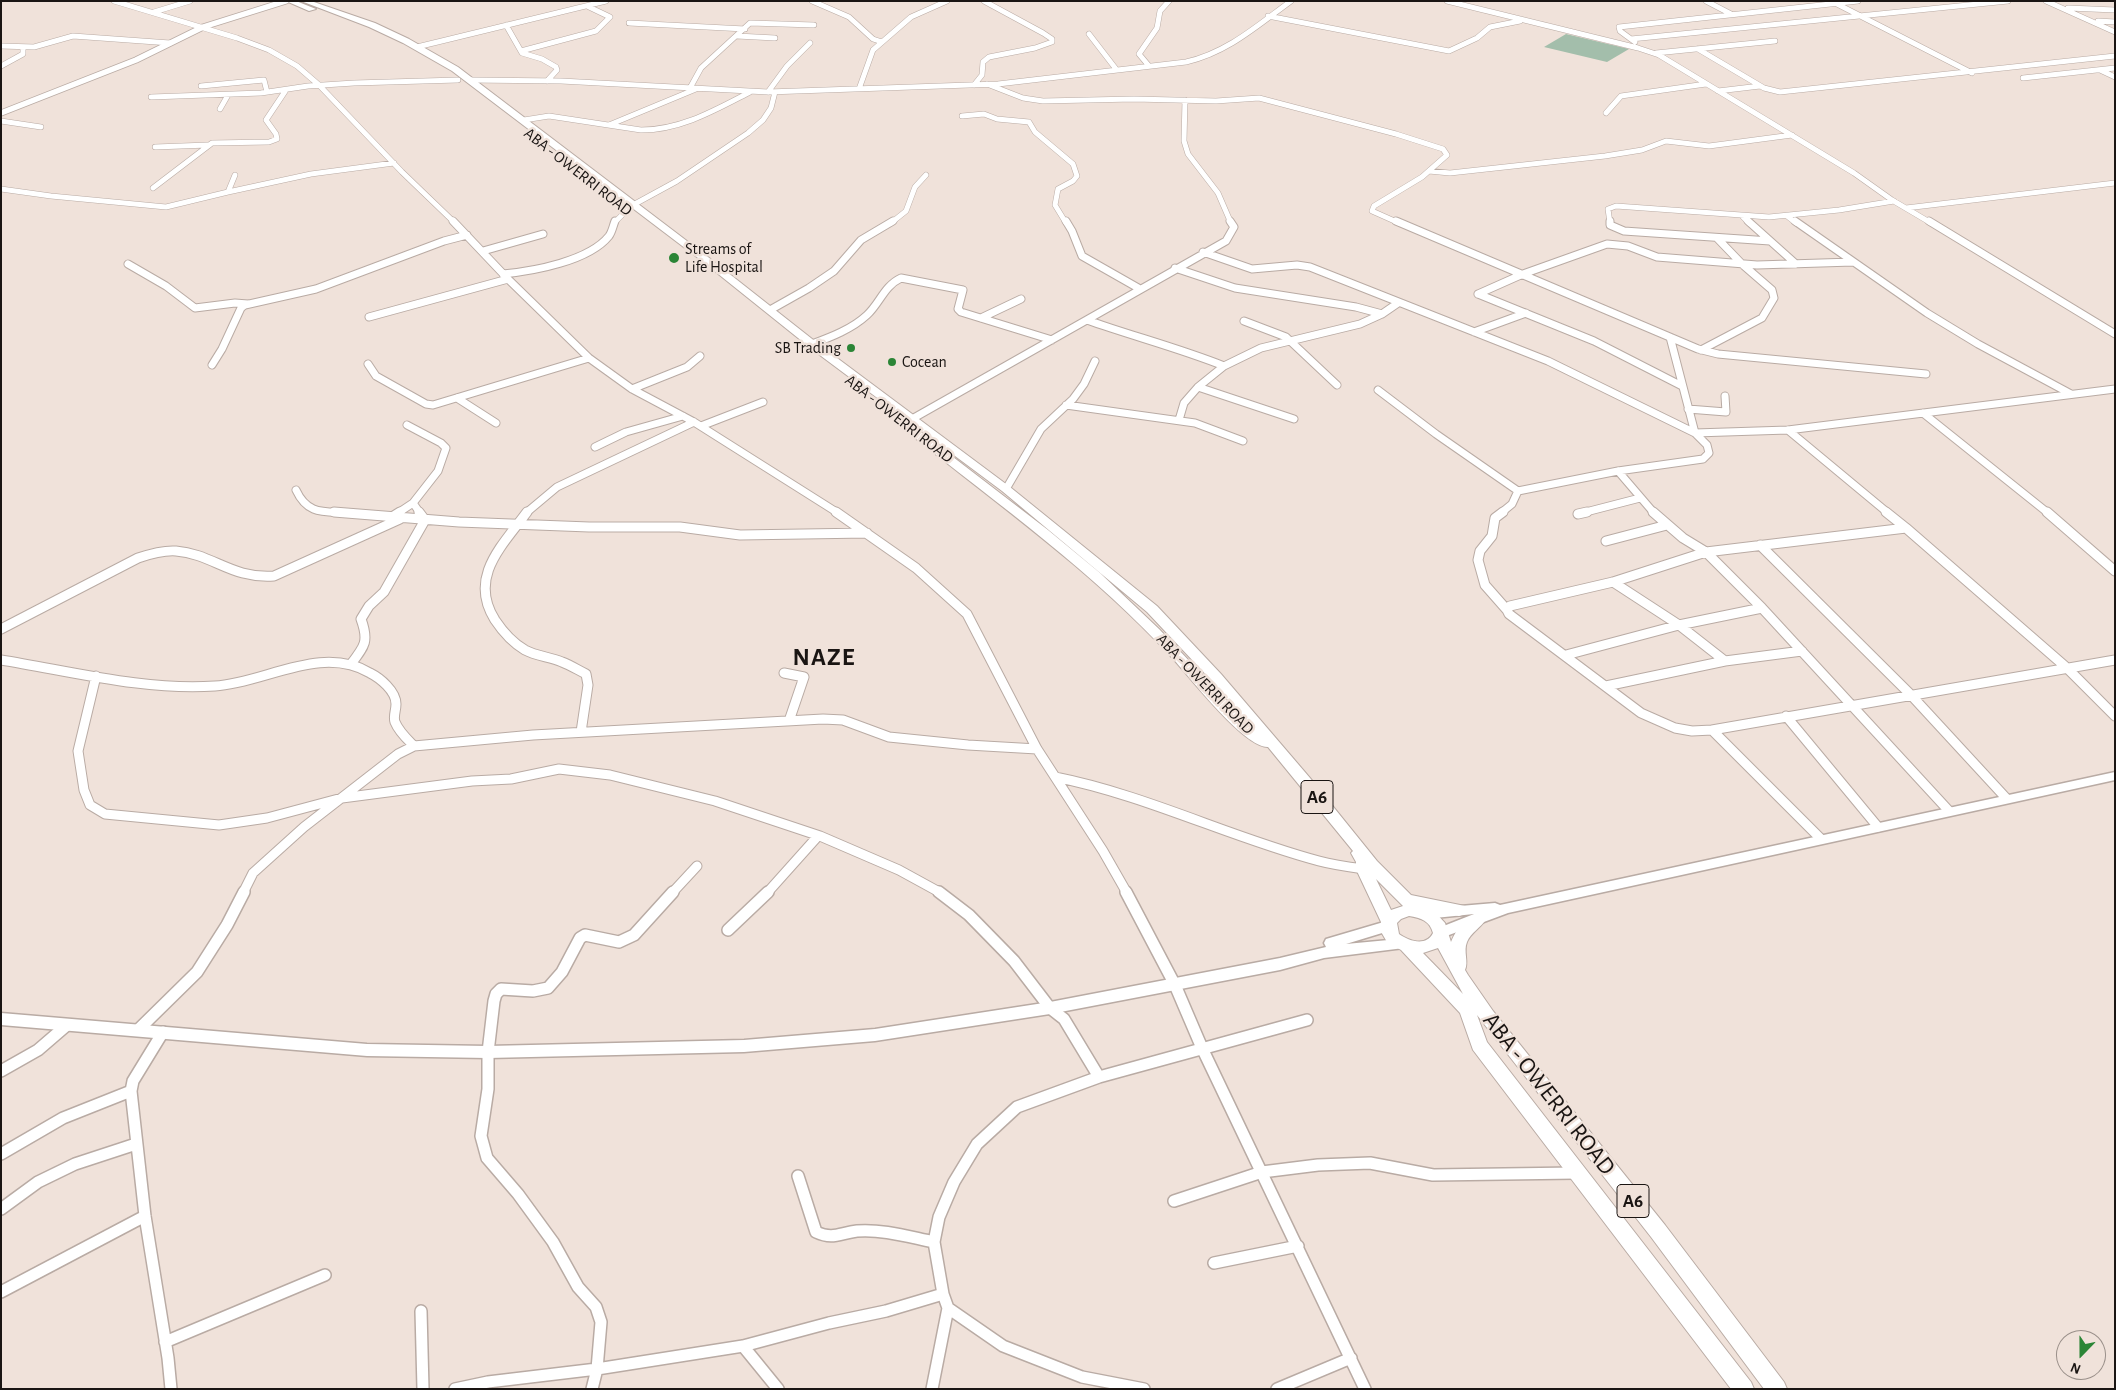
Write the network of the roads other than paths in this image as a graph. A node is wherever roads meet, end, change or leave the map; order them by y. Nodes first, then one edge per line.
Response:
1 (114, 1) edge
2 (190, 1) edge
3 (287, 1) edge
4 (304, 1) edge
5 (606, 1) edge
6 (947, 1) edge
7 (984, 1) edge
8 (1169, 1) edge
9 (1291, 1) edge
10 (1447, 1) edge
11 (1706, 1) edge
12 (1858, 1) edge
13 (2008, 1) edge
14 (2046, 1) edge
15 (815, 2) edge
16 (1836, 4) junction
17 (587, 6) junction
18 (2062, 8) junction
19 (2115, 10) edge
20 (153, 12) junction
21 (1731, 14) junction
22 (1268, 16) junction
23 (1863, 16) junction
24 (1522, 20) junction
25 (2091, 21) junction
26 (2115, 22) edge
27 (629, 23) dead end
28 (506, 25) junction
29 (814, 25) dead end
30 (203, 27) junction
31 (745, 28) junction
32 (2115, 32) edge
33 (1089, 34) dead end
34 (737, 36) junction
35 (775, 38) dead end
36 (1631, 39) junction
37 (1775, 41) dead end
38 (882, 42) junction
39 (170, 43) junction
40 (810, 43) dead end
41 (1, 46) edge
42 (417, 47) junction
43 (23, 48) junction
44 (1698, 49) junction
45 (1645, 50) junction
46 (521, 51) junction
47 (1655, 53) junction
48 (2115, 56) edge
49 (1, 66) edge
50 (1148, 66) junction
51 (2115, 68) edge
52 (1116, 69) junction
53 (2099, 70) junction
54 (1972, 73) junction
55 (2115, 77) edge
56 (2023, 78) dead end
57 (458, 80) junction
58 (470, 80) junction
59 (547, 81) junction
60 (988, 84) junction
61 (1706, 84) junction
62 (320, 85) junction
63 (974, 85) junction
64 (201, 86) dead end
65 (1760, 86) junction
66 (690, 88) junction
67 (699, 88) junction
68 (859, 89) junction
69 (286, 90) junction
70 (1718, 91) junction
71 (268, 92) junction
72 (750, 92) junction
73 (768, 92) junction
74 (775, 92) junction
75 (228, 95) junction
76 (151, 97) dead end
77 (1184, 100) junction
78 (220, 109) dead end
79 (2, 111) edge
80 (1606, 113) dead end
81 (962, 116) dead end
82 (524, 120) junction
83 (1, 121) edge
84 (608, 125) junction
85 (41, 127) dead end
86 (1792, 135) junction
87 (209, 145) junction
88 (155, 147) dead end
89 (394, 163) junction
90 (1429, 171) junction
91 (235, 175) dead end
92 (926, 175) dead end
93 (2115, 183) edge
94 (153, 188) dead end
95 (1, 189) edge
96 (228, 192) junction
97 (1894, 201) junction
98 (630, 207) junction
99 (1906, 208) junction
100 (1742, 216) junction
101 (1786, 216) junction
102 (544, 234) dead end
103 (468, 236) junction
104 (1717, 238) junction
105 (1770, 241) junction
106 (482, 251) junction
107 (1203, 252) junction
108 (1853, 262) junction
109 (128, 264) dead end
110 (1742, 264) junction
111 (1796, 264) junction
112 (1175, 268) junction
113 (1524, 274) junction
114 (506, 276) junction
115 (1140, 289) junction
116 (1021, 299) dead end
117 (1398, 303) junction
118 (248, 304) junction
119 (770, 310) junction
120 (1526, 313) junction
121 (1382, 314) junction
122 (369, 317) dead end
123 (981, 318) junction
124 (1087, 320) junction
125 (1244, 321) dead end
126 (1474, 332) junction
127 (2115, 334) edge
128 (1670, 338) junction
129 (1052, 340) junction
130 (1289, 340) junction
131 (812, 344) junction
132 (1701, 350) junction
133 (700, 356) dead end
134 (589, 358) junction
135 (1095, 361) dead end
136 (212, 364) dead end
137 (368, 364) dead end
138 (1224, 366) junction
139 (1926, 374) dead end
140 (1338, 385) dead end
141 (1682, 386) junction
142 (1198, 387) junction
143 (632, 389) junction
144 (2115, 389) edge
145 (1378, 390) dead end
146 (2072, 394) junction
147 (1725, 396) dead end
148 (457, 398) junction
149 (763, 402) dead end
150 (1066, 405) junction
151 (1688, 409) junction
152 (1923, 413) junction
153 (683, 416) junction
154 (912, 419) junction
155 (1294, 419) dead end
156 (1179, 420) junction
157 (496, 423) dead end
158 (697, 424) junction
159 (407, 425) dead end
160 (1788, 430) junction
161 (1695, 433) junction
162 (1243, 441) dead end
163 (595, 447) dead end
164 (1618, 471) junction
165 (1006, 489) junction
166 (296, 490) dead end
167 (1518, 492) junction
168 (1640, 498) junction
169 (413, 503) junction
170 (1578, 514) dead end
171 (392, 517) junction
172 (402, 518) junction
173 (425, 520) junction
174 (517, 524) junction
175 (1667, 525) junction
176 (1906, 528) junction
177 (868, 533) junction
178 (1606, 541) dead end
179 (1760, 545) junction
180 (1706, 552) junction
181 (2115, 571) edge
182 (1613, 582) junction
183 (1762, 608) junction
184 (1507, 610) junction
185 (1679, 625) junction
186 (1, 629) edge
187 (1802, 651) junction
188 (1566, 655) junction
189 (1, 660) edge
190 (2115, 660) edge
191 (1725, 661) junction
192 (351, 664) junction
193 (2068, 668) junction
194 (784, 673) dead end
195 (96, 676) junction
196 (1606, 686) junction
197 (1911, 695) junction
198 (1852, 705) junction
199 (1786, 716) junction
200 (2115, 716) edge
201 (789, 721) junction
202 (1712, 730) junction
203 (581, 732) junction
204 (414, 746) junction
205 (1037, 749) junction
206 (1277, 749) junction
207 (2115, 776) edge
208 (1055, 777) junction
209 (342, 798) junction
210 (2006, 798) junction
211 (1949, 811) junction
212 (1878, 827) junction
213 (818, 836) junction
214 (1821, 839) junction
215 (1356, 846) junction
216 (697, 866) dead end
217 (1364, 869) junction
218 (1406, 898) junction
219 (1508, 908) junction
220 (1458, 910) junction
221 (1422, 912) junction
222 (1478, 920) junction
223 (1388, 924) junction
224 (728, 930) dead end
225 (1440, 934) junction
226 (1403, 945) junction
227 (1280, 964) junction
228 (1461, 978) junction
229 (1175, 985) junction
230 (1050, 1008) junction
231 (1, 1019) edge
232 (1307, 1020) dead end
233 (67, 1025) junction
234 (138, 1030) junction
235 (163, 1032) junction
236 (1202, 1048) junction
237 (488, 1052) junction
238 (1, 1070) edge
239 (1099, 1077) junction
240 (131, 1091) junction
241 (136, 1144) junction
242 (1, 1154) edge
243 (1262, 1172) junction
244 (1576, 1173) junction
245 (798, 1176) dead end
246 (1174, 1201) dead end
247 (1, 1209) edge
248 (145, 1216) junction
249 (934, 1242) junction
250 (1298, 1246) junction
251 (1214, 1263) dead end
252 (325, 1275) dead end
253 (1, 1292) edge
254 (943, 1294) junction
255 (948, 1308) junction
256 (421, 1310) dead end
257 (165, 1342) junction
258 (743, 1346) junction
259 (1351, 1358) junction
260 (597, 1369) junction
261 (171, 1389) edge
262 (422, 1389) edge
263 (455, 1389) edge
264 (592, 1389) edge
265 (778, 1389) edge
266 (932, 1389) edge
267 (1144, 1389) edge
268 (1277, 1389) edge
269 (1365, 1389) edge
270 (1744, 1389) edge
271 (1776, 1389) edge

1 - 20 street
2 - 20 street
3 - 30 street
3 - 57 highway, ABA - OWERRI ROAD / A6
4 - 42 highway, ABA - OWERRI ROAD / A6
5 - 17 street
6 - 38 street
7 - 63 street
8 - 50 street
9 - 22 street
10 - 24 street
11 - 21 street
12 - 16 street
13 - 23 street
14 - 18 street
15 - 38 street
16 - 21 street
16 - 23 street
17 - 28 street
17 - 46 street
18 - 19 street
18 - 25 street
20 - 30 street
21 - 36 street
22 - 24 street
22 - 50 street
23 - 36 street
23 - 54 street
24 - 45 street
25 - 26 street
25 - 32 street
27 - 31 street
28 - 42 street
28 - 46 street
29 - 31 street
30 - 39 street
30 - 62 street
31 - 34 street
33 - 52 street
34 - 35 street
34 - 66 street
36 - 45 street
37 - 44 street
38 - 68 street
39 - 43 street
39 - 79 street
40 - 73 street
41 - 43 street
42 - 58 highway, ABA - OWERRI ROAD / A6
43 - 49 street
44 - 47 street
44 - 65 street
45 - 47 street
46 - 59 street
47 - 61 street
48 - 54 street
50 - 52 street
51 - 53 street
52 - 60 street
53 - 55 street
53 - 56 street
54 - 65 street
57 - 62 street
57 - 98 highway, ABA - OWERRI ROAD / A6
58 - 59 street
58 - 82 highway, ABA - OWERRI ROAD / A6
59 - 66 street
60 - 63 street
60 - 77 street
61 - 70 street
61 - 80 street
62 - 69 street
62 - 89 street
63 - 68 street
64 - 71 street
65 - 70 street
66 - 67 street
67 - 72 street
67 - 84 street
68 - 74 street
69 - 71 street
69 - 87 street
70 - 86 street
71 - 75 street
72 - 73 street
72 - 84 street
73 - 74 street
74 - 98 street
75 - 76 street
75 - 78 street
77 - 90 street
77 - 107 street
81 - 115 street
82 - 84 street
82 - 98 highway, ABA - OWERRI ROAD / A6
83 - 85 street
86 - 90 street
86 - 97 street
87 - 88 street
87 - 94 street
89 - 96 street
89 - 103 street
90 - 113 street
91 - 96 street
92 - 119 street
93 - 99 street
95 - 96 street
97 - 99 street
97 - 101 street
98 - 114 street
98 - 119 highway, ABA - OWERRI ROAD / A6
98 - 206 highway, ABA - OWERRI ROAD / A6
99 - 127 street
100 - 101 street
100 - 104 street
100 - 105 street
101 - 108 street
102 - 106 street
103 - 106 street
103 - 118 street
104 - 105 street
104 - 110 street
105 - 111 street
106 - 114 street
107 - 112 street
107 - 117 street
108 - 111 street
108 - 146 street
109 - 118 street
110 - 111 street
110 - 113 street
110 - 132 street
112 - 115 street
112 - 121 street
113 - 120 street
113 - 128 street
114 - 122 street
114 - 134 street
115 - 124 street
116 - 123 street
117 - 121 street
117 - 126 street
118 - 136 street
119 - 131 highway, ABA - OWERRI ROAD / A6
120 - 126 street
120 - 141 street
121 - 130 street
123 - 129 street
123 - 131 street
124 - 129 street
124 - 138 street
125 - 130 street
126 - 161 street
128 - 132 street
128 - 141 street
129 - 154 street
130 - 138 street
130 - 140 street
131 - 154 highway, ABA - OWERRI ROAD / A6
132 - 139 street
133 - 143 street
134 - 143 street
134 - 148 street
135 - 150 street
137 - 148 street
138 - 142 street
141 - 151 street
142 - 155 street
142 - 156 street
143 - 153 street
144 - 146 street
145 - 167 street
146 - 152 street
147 - 151 street
148 - 157 street
149 - 158 street
150 - 156 street
150 - 165 street
151 - 161 street
152 - 160 street
152 - 181 street
153 - 158 street
153 - 163 street
154 - 165 highway, ABA - OWERRI ROAD / A6
156 - 162 street
158 - 174 street
158 - 177 street
159 - 169 street
160 - 161 street
160 - 176 street
161 - 164 street
164 - 167 street
164 - 168 street
165 - 206 highway, ABA - OWERRI ROAD / A6
166 - 171 street
167 - 184 street
168 - 170 street
168 - 175 street
169 - 171 street
169 - 173 street
171 - 172 street
172 - 173 street
172 - 186 street
173 - 174 street
173 - 192 street
174 - 177 street
174 - 203 street
175 - 178 street
175 - 180 street
176 - 179 street
176 - 193 street
177 - 205 street
179 - 180 street
179 - 197 street
180 - 182 street
180 - 183 street
182 - 184 street
182 - 185 street
183 - 185 street
183 - 187 street
184 - 188 street
185 - 188 street
185 - 191 street
187 - 191 street
187 - 198 street
188 - 196 street
189 - 195 street
190 - 193 street
191 - 196 street
192 - 195 street
192 - 204 street
193 - 197 street
193 - 200 street
194 - 201 street
195 - 209 street
196 - 202 street
197 - 198 street
197 - 210 street
198 - 199 street
198 - 211 street
199 - 202 street
199 - 212 street
201 - 203 street
201 - 205 street
202 - 214 street
203 - 204 street
204 - 209 street
205 - 208 street
206 - 215 highway, ABA - OWERRI ROAD / A6
207 - 210 main road
208 - 217 street
208 - 229 street
209 - 213 street
209 - 234 street
210 - 211 main road
211 - 212 main road
212 - 214 main road
213 - 224 street
213 - 230 street
214 - 219 main road
215 - 217 highway, ABA - OWERRI ROAD / A6
215 - 218 highway, ABA - OWERRI ROAD / A6
216 - 237 street
217 - 223 highway, ABA - OWERRI ROAD / A6
218 - 220 highway
218 - 221 highway, ABA - OWERRI ROAD / A6
219 - 220 main road
219 - 222 main road
220 - 221 main road
221 - 223 highway
221 - 225 highway, ABA - OWERRI ROAD / A6
222 - 225 main road
222 - 228 highway
223 - 226 highway, ABA - OWERRI ROAD / A6
223 - 227 main road
225 - 226 highway
225 - 228 highway, ABA - OWERRI ROAD / A6
226 - 227 main road
226 - 244 highway, ABA - OWERRI ROAD / A6
227 - 229 main road
228 - 271 highway, ABA - OWERRI ROAD / A6
229 - 230 main road
229 - 236 street
230 - 237 main road
230 - 239 street
231 - 233 main road
232 - 236 street
233 - 234 main road
233 - 238 street
234 - 235 main road
235 - 237 main road
235 - 240 street
236 - 239 street
236 - 243 street
237 - 260 street
239 - 249 street
240 - 241 street
240 - 242 street
241 - 247 street
241 - 248 street
243 - 244 street
243 - 246 street
243 - 250 street
244 - 270 highway, ABA - OWERRI ROAD / A6
245 - 249 street
248 - 253 street
248 - 257 street
249 - 254 street
250 - 251 street
250 - 259 street
252 - 257 street
254 - 255 street
254 - 258 street
255 - 266 street
255 - 267 street
256 - 262 street
257 - 261 street
258 - 260 street
258 - 265 street
259 - 268 street
259 - 269 street
260 - 263 street
260 - 264 street

